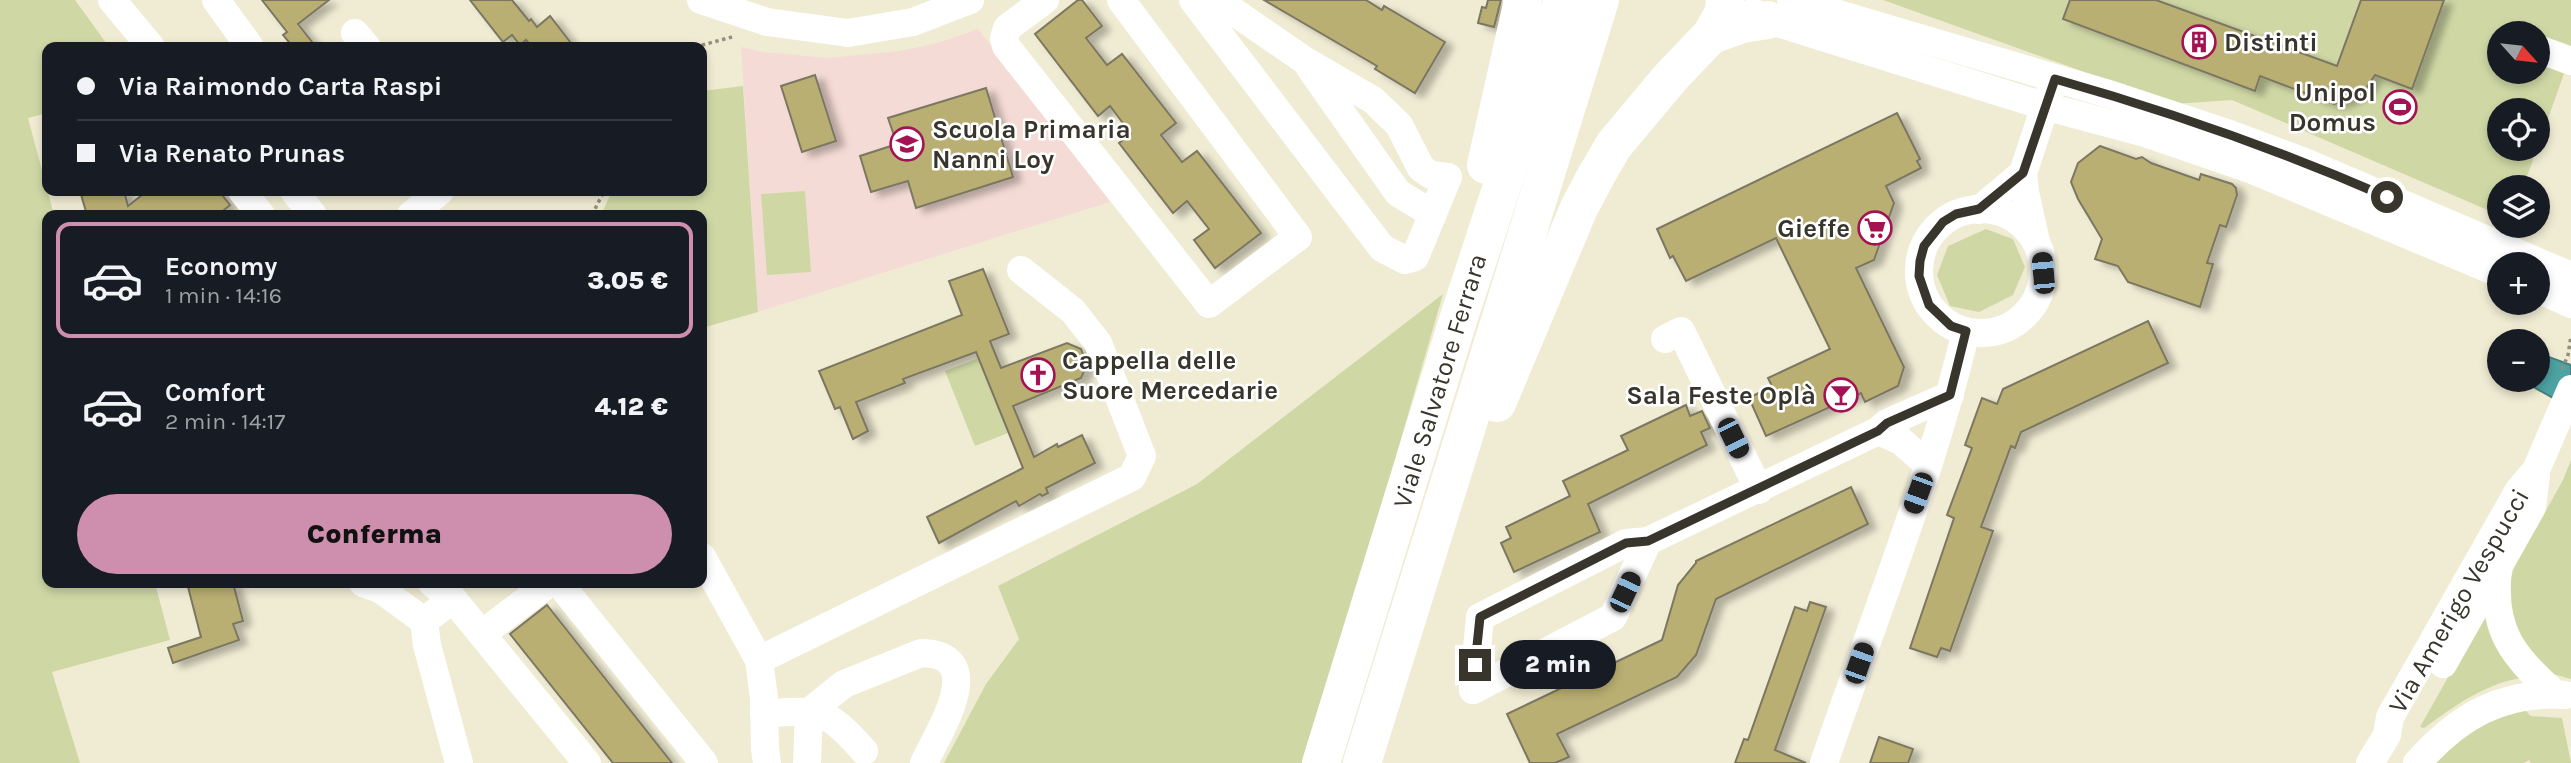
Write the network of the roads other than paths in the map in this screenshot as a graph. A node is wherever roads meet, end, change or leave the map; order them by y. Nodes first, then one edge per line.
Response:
1 (98, 0) edge
2 (112, 0) edge
3 (701, 0) edge
4 (970, 0) edge
5 (1045, 0) edge
6 (1121, 0) edge
7 (1193, 0) edge
8 (1217, 0) edge
9 (1522, 0) edge
10 (1563, 0) edge
11 (1600, 0) edge
12 (1725, 0) edge
13 (1732, 0) edge
14 (228, 4) edge
15 (1779, 10) edge
16 (1711, 35) junction
17 (127, 42) edge
18 (147, 42) edge
19 (247, 42) edge
20 (2550, 53) edge
21 (1304, 60) junction
22 (2571, 61) edge
23 (2055, 79) junction
24 (2044, 106) junction
25 (2023, 173) junction
26 (298, 196) edge
27 (434, 196) edge
28 (255, 197) edge
29 (1979, 209) junction
30 (274, 210) edge
31 (309, 210) edge
32 (417, 210) edge
33 (1433, 214) junction
34 (2036, 243) junction
35 (2487, 268) edge
36 (1021, 270) dead end
37 (2571, 276) edge
38 (2550, 294) edge
39 (2571, 304) edge
40 (1460, 317) junction
41 (1966, 331) junction
42 (1665, 339) dead end
43 (2571, 389) edge
44 (1950, 395) junction
45 (1878, 431) junction
46 (1928, 465) junction
47 (2536, 470) junction
48 (1452, 474) junction
49 (1759, 490) junction
50 (2515, 498) junction
51 (1648, 541) junction
52 (707, 566) edge
53 (2498, 568) junction
54 (377, 588) edge
55 (554, 588) edge
56 (563, 588) edge
57 (442, 591) edge
58 (424, 621) junction
59 (482, 634) junction
60 (759, 660) junction
61 (2563, 695) edge
62 (809, 712) junction
63 (764, 714) junction
64 (2386, 735) junction
65 (864, 751) dead end
66 (763, 758) edge
67 (458, 763) edge
68 (587, 763) edge
69 (704, 763) edge
70 (807, 763) edge
71 (924, 763) edge
72 (1321, 763) edge
73 (1362, 763) edge
74 (1824, 763) edge
75 (2370, 763) edge
76 (2417, 763) edge

1 - 17 street
2 - 18 street
3 - 4 street
5 - 6 street
7 - 33 street
8 - 21 street
9 - 40 highway
10 - 40 highway, Viale Salvatore Ferrara
11 - 48 highway, Viale Salvatore Ferrara
12 - 16 highway
13 - 15 street
14 - 19 street
15 - 16 highway
15 - 23 street
15 - 24 street
16 - 48 highway
20 - 22 street
21 - 33 street
21 - 33 street
23 - 24 street
23 - 37 street
24 - 25 street
24 - 35 street
25 - 29 street
25 - 34 street
26 - 31 street
27 - 32 street
28 - 30 street
29 - 34 street
29 - 41 street
34 - 41 street
36 - 60 street
38 - 39 street
40 - 72 highway, Viale Salvatore Ferrara
41 - 44 street
42 - 49 street
43 - 47 street, Via Amerigo Vespucci
44 - 45 street
44 - 46 street
45 - 46 street
45 - 49 street
46 - 74 street
47 - 50 street, Via Amerigo Vespucci
47 - 53 street, Via Amerigo Vespucci
48 - 73 highway, Viale Salvatore Ferrara
49 - 51 street
50 - 53 street
50 - 64 street, Via Amerigo Vespucci
51 - 51 street
52 - 60 street
53 - 61 street
53 - 64 street, Via Amerigo Vespucci
54 - 58 street
55 - 59 street
56 - 69 street
57 - 58 street
57 - 59 street
58 - 67 street
59 - 68 street
60 - 63 street
61 - 76 street
62 - 63 street
62 - 65 street
62 - 70 street
62 - 71 street
63 - 66 street
64 - 75 street, Via Amerigo Vespucci

